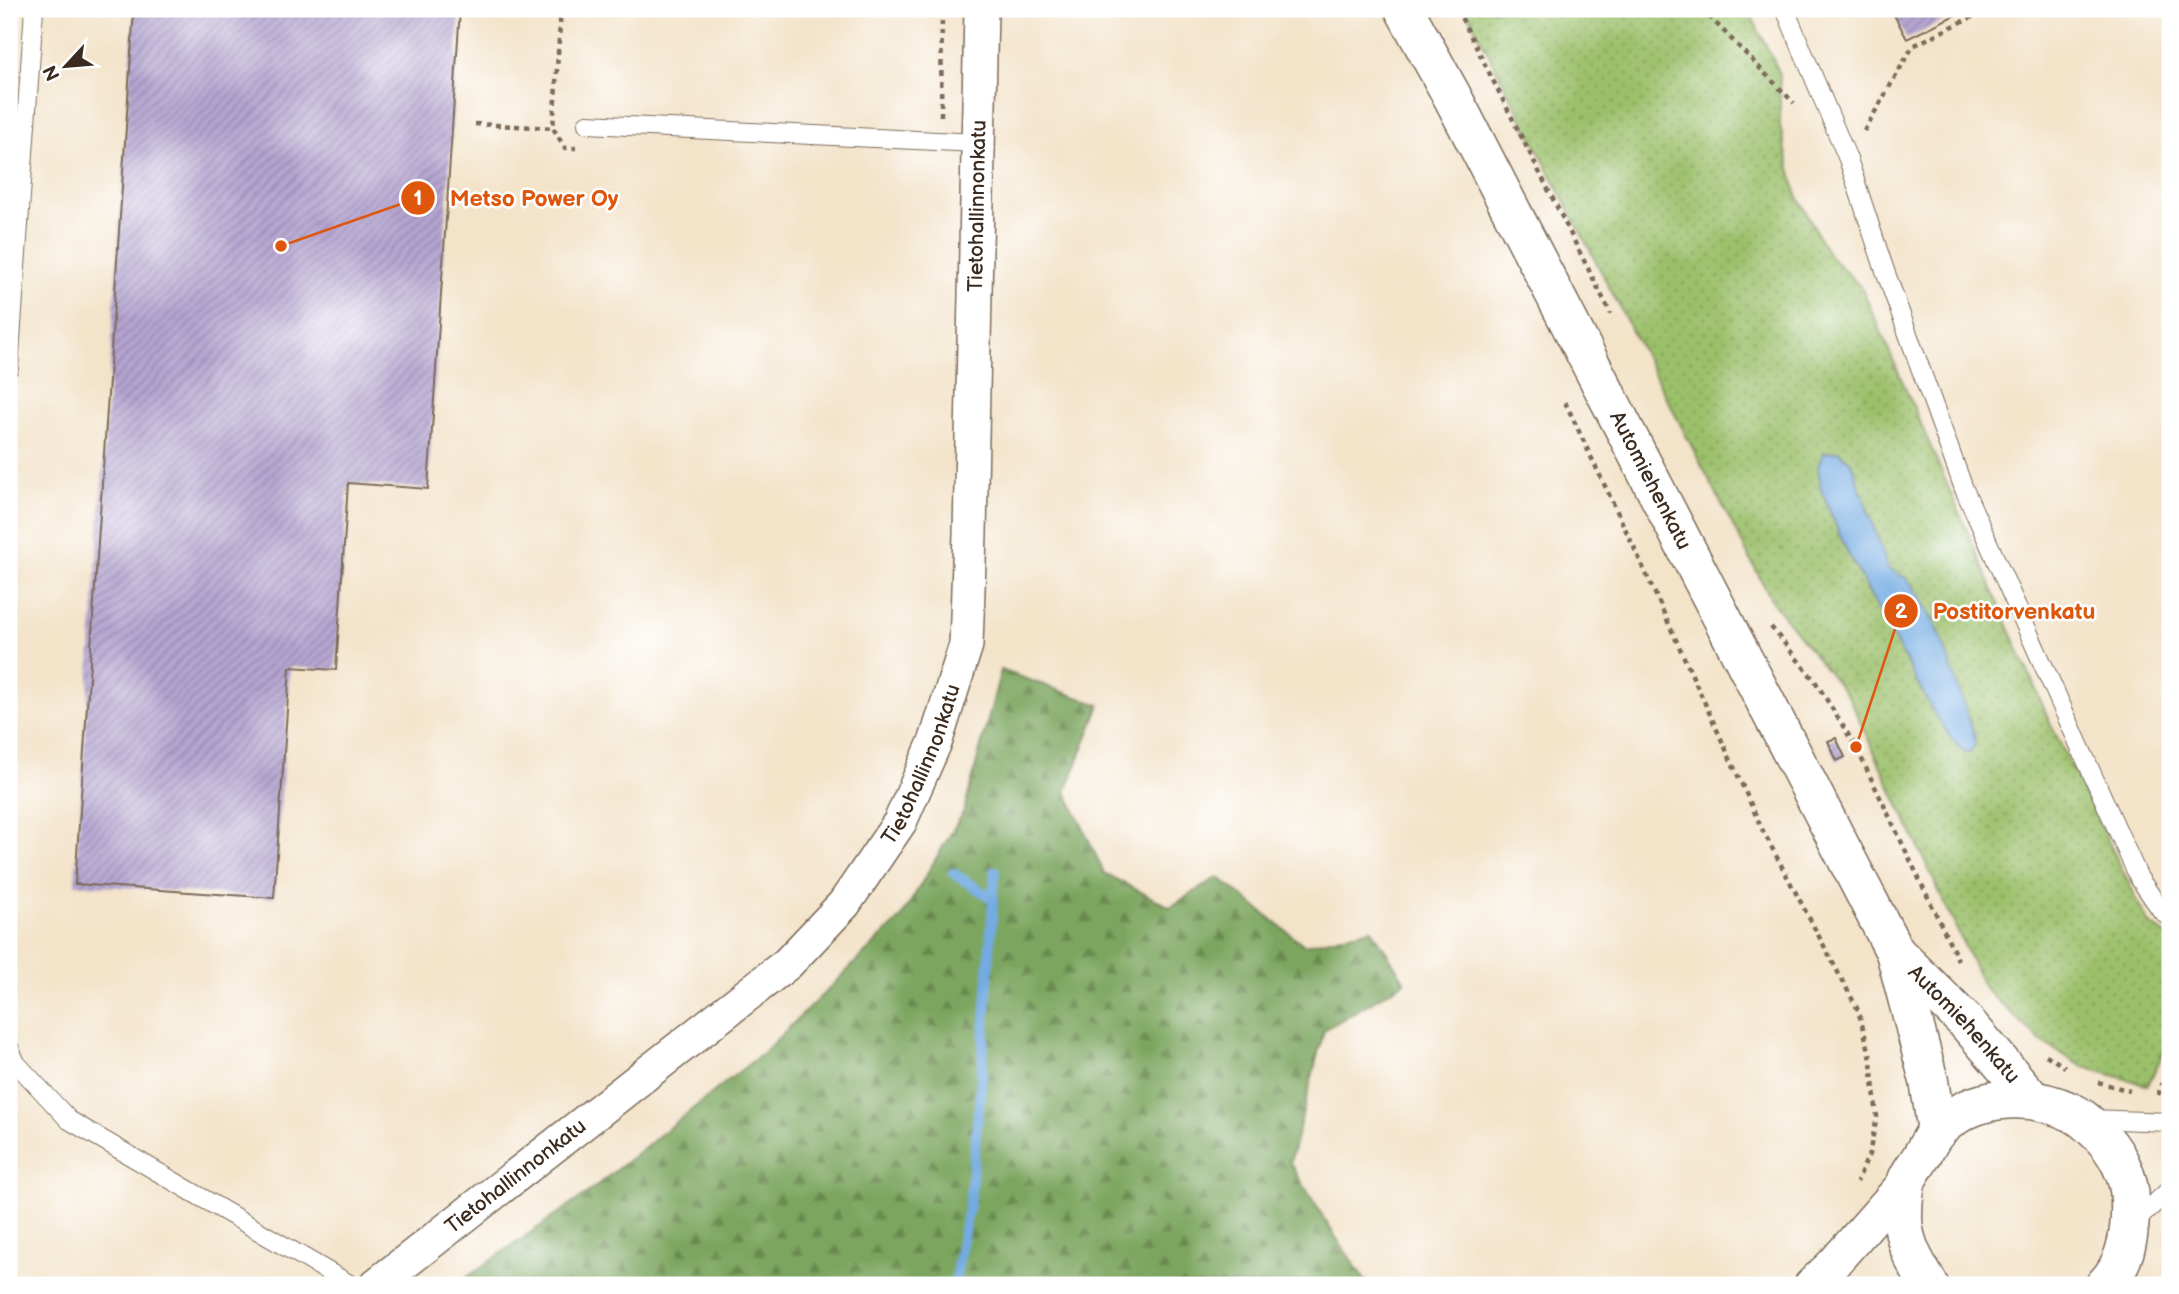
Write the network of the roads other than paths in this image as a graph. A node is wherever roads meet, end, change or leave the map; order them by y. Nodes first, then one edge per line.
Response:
1 (34, 9) edge
2 (981, 9) edge
3 (1404, 9) edge
4 (1785, 9) edge
5 (587, 124) dead end
6 (978, 143) junction
7 (9, 369) edge
8 (2170, 918) edge
9 (1895, 952) junction
10 (9, 1047) edge
11 (2032, 1099) junction
12 (2083, 1119) junction
13 (2169, 1122) edge
14 (1937, 1131) junction
15 (1907, 1180) junction
16 (2170, 1189) edge
17 (2131, 1226) junction
18 (2110, 1283) edge
19 (351, 1285) edge
20 (376, 1285) edge
21 (1811, 1285) edge
22 (1929, 1285) edge

1 - 7 lane
2 - 6 street, Tietohallinnonkatu
3 - 9 main road, Automiehenkatu
4 - 8 lane
5 - 6 lane
6 - 20 street, Tietohallinnonkatu
9 - 11 main road, Automiehenkatu
9 - 14 main road, Automiehenkatu
10 - 19 lane
11 - 12 main road
11 - 14 main road
12 - 13 lane
12 - 17 main road
14 - 15 main road
15 - 21 street
15 - 22 main road
16 - 17 lane
17 - 18 main road

